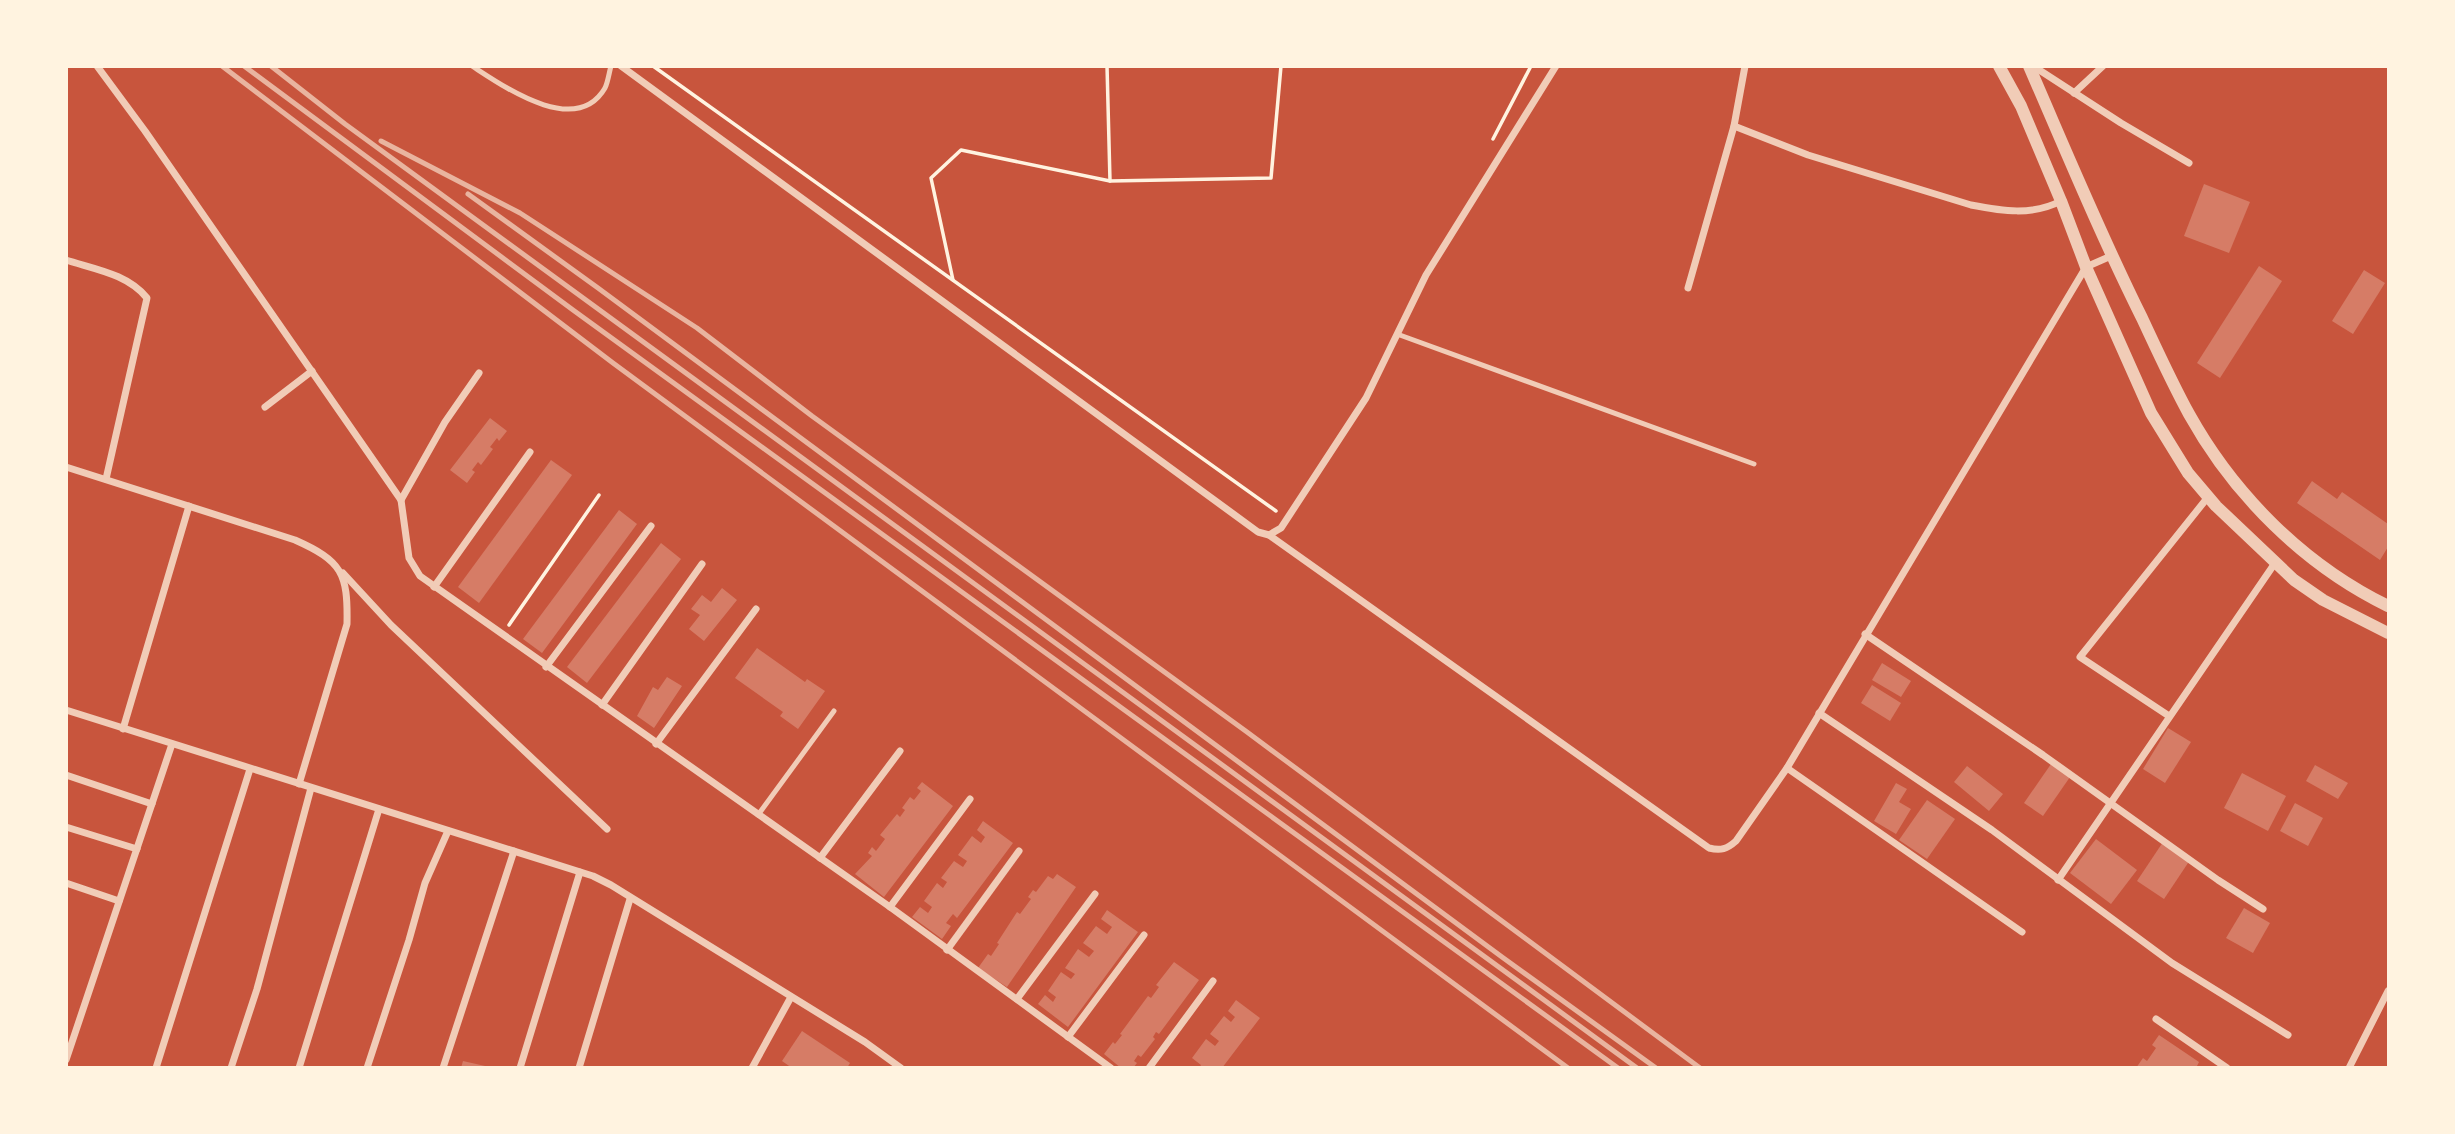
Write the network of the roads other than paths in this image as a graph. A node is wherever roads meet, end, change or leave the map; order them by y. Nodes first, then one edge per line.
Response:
1 (97, 66) edge
2 (472, 66) edge
3 (611, 66) edge
4 (621, 66) edge
5 (1556, 66) edge
6 (1745, 66) edge
7 (1999, 66) edge
8 (2031, 66) edge
9 (2103, 66) edge
10 (2074, 93) junction
11 (1734, 126) junction
12 (2189, 163) dead end
13 (2061, 201) junction
14 (2111, 256) junction
15 (66, 260) edge
16 (2086, 267) junction
17 (1688, 288) dead end
18 (1397, 334) junction
19 (312, 371) junction
20 (479, 373) dead end
21 (265, 407) dead end
22 (530, 452) dead end
23 (1754, 464) dead end
24 (66, 467) edge
25 (106, 479) junction
26 (2208, 497) junction
27 (401, 500) junction
28 (190, 506) junction
29 (650, 526) dead end
30 (1269, 534) junction
31 (2275, 563) junction
32 (702, 564) dead end
33 (342, 573) junction
34 (434, 587) junction
35 (2389, 606) edge
36 (756, 609) dead end
37 (2389, 633) edge
38 (1865, 634) junction
39 (546, 667) junction
40 (601, 705) junction
41 (66, 710) edge
42 (834, 711) dead end
43 (1819, 713) junction
44 (2169, 716) junction
45 (123, 729) junction
46 (172, 744) junction
47 (656, 744) junction
48 (900, 751) dead end
49 (1787, 768) junction
50 (250, 769) junction
51 (66, 775) edge
52 (299, 784) junction
53 (311, 788) junction
54 (970, 799) dead end
55 (2110, 802) junction
56 (152, 804) junction
57 (380, 809) junction
58 (758, 815) junction
59 (66, 827) edge
60 (607, 829) dead end
61 (448, 831) junction
62 (137, 849) junction
63 (514, 851) junction
64 (1019, 851) dead end
65 (820, 858) junction
66 (580, 872) junction
67 (2058, 880) junction
68 (68, 884) edge
69 (66, 893) edge
70 (1095, 894) dead end
71 (630, 899) junction
72 (119, 901) junction
73 (890, 907) junction
74 (2263, 909) dead end
75 (2022, 932) dead end
76 (1144, 934) dead end
77 (947, 950) junction
78 (1213, 981) dead end
79 (2389, 991) edge
80 (791, 997) junction
81 (1017, 999) junction
82 (2156, 1019) dead end
83 (66, 1027) edge
84 (76, 1030) junction
85 (2288, 1035) dead end
86 (1069, 1037) junction
87 (66, 1060) edge
88 (156, 1068) edge
89 (231, 1068) edge
90 (299, 1068) edge
91 (367, 1068) edge
92 (443, 1068) edge
93 (520, 1068) edge
94 (579, 1068) edge
95 (752, 1068) edge
96 (901, 1068) edge
97 (1111, 1068) edge
98 (1149, 1068) edge
99 (2227, 1068) edge
100 (2349, 1068) edge

1 - 19 street
2 - 3 lane
4 - 30 street
5 - 18 street
6 - 11 street
7 - 13 street
8 - 10 street
8 - 14 street
9 - 10 street
10 - 12 street
11 - 13 street
11 - 17 street
13 - 16 street
14 - 16 street
14 - 35 street
15 - 25 street
16 - 26 street
16 - 38 street
18 - 23 lane
18 - 30 street
19 - 21 street
19 - 27 street
20 - 27 street
22 - 34 street
24 - 25 street
25 - 28 street
26 - 31 street
26 - 44 street
27 - 34 street
28 - 33 street
28 - 45 street
29 - 39 street
30 - 49 street
31 - 37 street
31 - 44 street
32 - 40 street
33 - 52 street
33 - 60 street
34 - 39 street
36 - 47 street
38 - 43 street
38 - 55 street
39 - 40 street
40 - 47 street
41 - 45 street
42 - 58 lane
43 - 49 street
43 - 67 street
44 - 55 street
45 - 46 street
46 - 50 street
46 - 56 street
47 - 58 street
48 - 65 street
49 - 75 street
50 - 52 street
50 - 88 street
51 - 56 street
52 - 53 street
53 - 57 street
53 - 89 street
54 - 73 street
55 - 67 street
55 - 74 street
56 - 62 street
57 - 61 street
57 - 90 street
58 - 65 street
59 - 62 street
61 - 63 street
61 - 91 street
62 - 72 street
63 - 66 street
63 - 92 street
64 - 77 street
65 - 73 street
66 - 71 street
66 - 93 street
67 - 85 street
68 - 69 street
68 - 72 street
70 - 81 street
71 - 80 street
71 - 94 street
72 - 84 street
73 - 77 street
76 - 86 street
77 - 81 street
78 - 98 street
79 - 100 street
80 - 95 street
80 - 96 street
81 - 86 street
82 - 99 street
83 - 84 street
84 - 87 street
86 - 97 street

